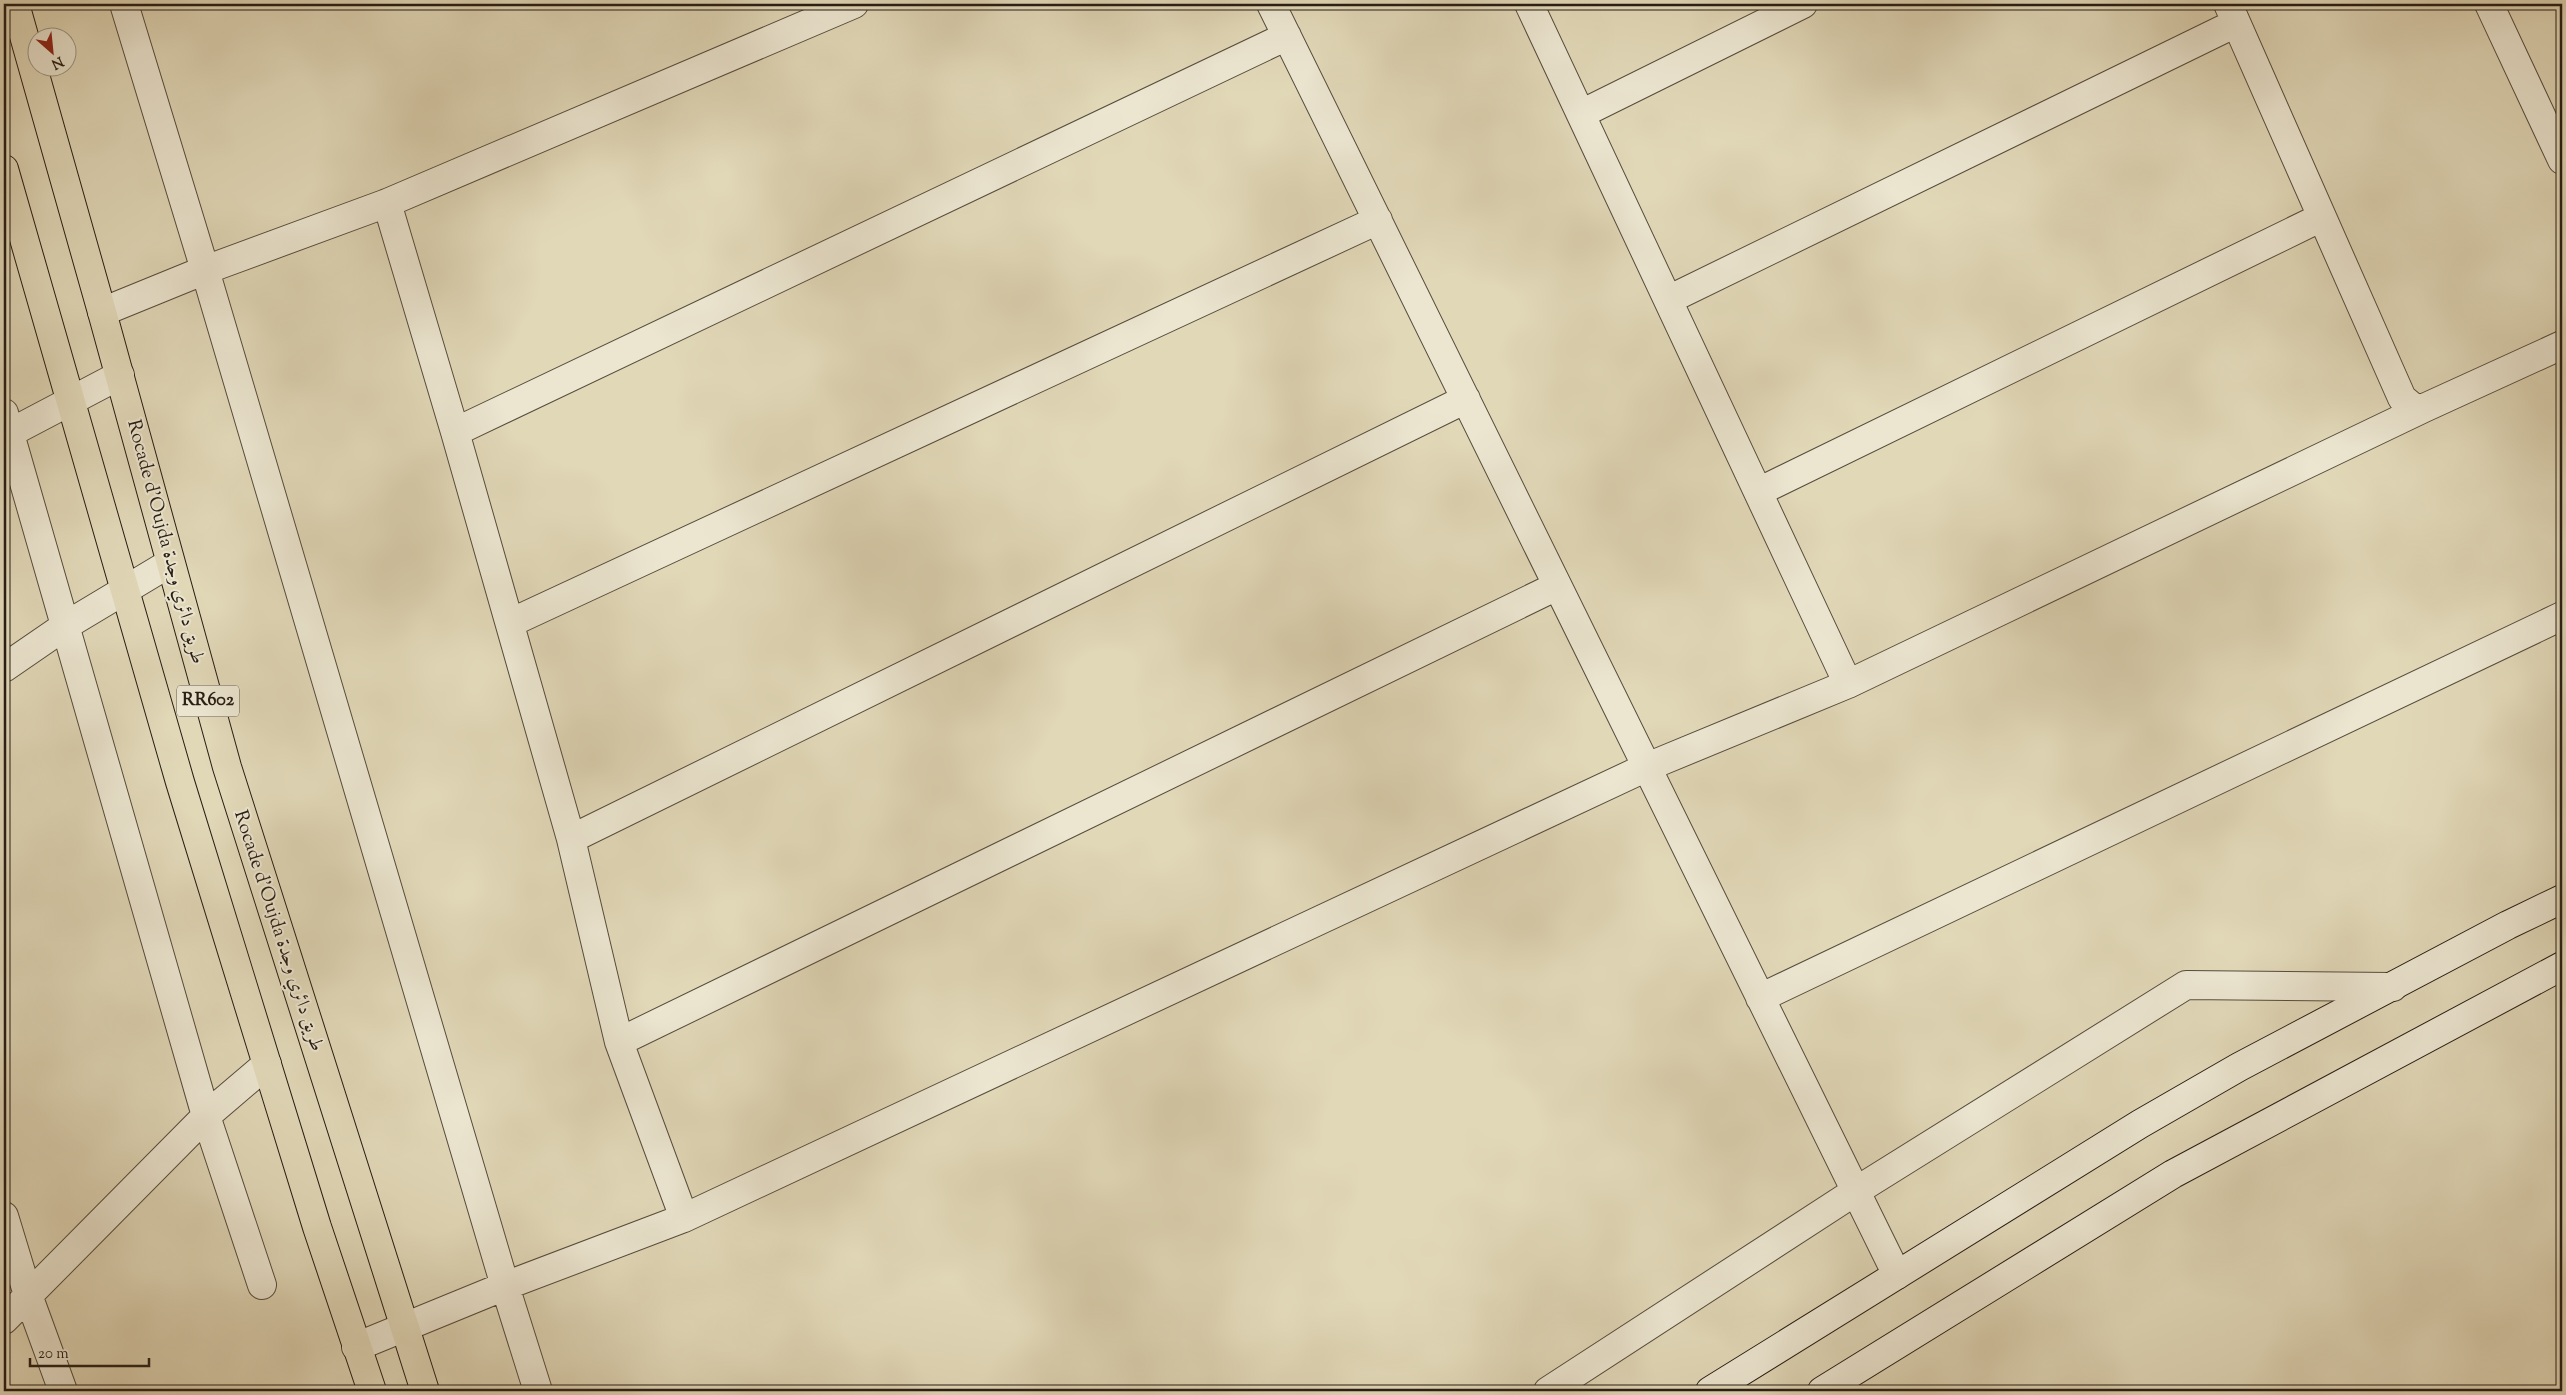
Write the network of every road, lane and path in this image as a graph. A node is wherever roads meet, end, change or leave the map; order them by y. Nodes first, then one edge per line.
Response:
1 (15, 4) edge
2 (124, 4) edge
3 (854, 4) edge
4 (1271, 4) edge
5 (1529, 4) edge
6 (1803, 4) edge
7 (2489, 4) edge
8 (2232, 13) edge
9 (1287, 36) junction
10 (1581, 114) junction
11 (2562, 160) edge
12 (4, 169) edge
13 (387, 202) junction
14 (2322, 217) junction
15 (1378, 220) junction
16 (205, 270) junction
17 (1668, 300) junction
18 (102, 312) junction
19 (2562, 345) edge
20 (120, 375) junction
21 (1466, 399) junction
22 (70, 400) junction
23 (2424, 408) junction
24 (6, 427) edge
25 (455, 432) junction
26 (1758, 492) junction
27 (170, 563) junction
28 (1558, 586) junction
29 (124, 590) junction
30 (2562, 616) edge
31 (510, 623) junction
32 (65, 626) junction
33 (4, 668) edge
34 (1848, 684) junction
35 (1647, 767) junction
36 (571, 839) junction
37 (2562, 899) edge
38 (2562, 966) edge
39 (2393, 987) junction
40 (1760, 998) junction
41 (619, 1042) junction
42 (267, 1064) junction
43 (206, 1116) junction
44 (1856, 1191) junction
45 (4, 1216) edge
46 (684, 1218) junction
47 (1896, 1275) junction
48 (262, 1285) dead end
49 (505, 1286) junction
50 (28, 1295) junction
51 (4, 1320) edge
52 (403, 1327) junction
53 (356, 1347) junction
54 (63, 1391) edge
55 (372, 1391) edge
56 (425, 1391) edge
57 (538, 1391) edge
58 (1548, 1391) edge
59 (1710, 1391) edge
60 (1822, 1391) edge

1 - 18 highway, Rocade d'Oujda طريق دائري وجدة / RR602
2 - 16 street
3 - 13 street
4 - 9 street
5 - 10 street
6 - 10 street
7 - 11 street
8 - 14 street
8 - 17 street
9 - 15 street
9 - 25 street
10 - 17 street
12 - 22 highway, RR602
13 - 16 street
13 - 25 street
14 - 23 street
14 - 26 street
15 - 21 street
15 - 31 street
16 - 18 street
16 - 49 street
17 - 26 street
18 - 20 highway, Rocade d'Oujda طريق دائري وجدة / RR602
19 - 23 street
20 - 22 street
20 - 27 highway, Rocade d'Oujda طريق دائري وجدة / RR602
21 - 28 street
21 - 36 street
22 - 24 street
22 - 29 highway, RR602
23 - 34 street
24 - 32 street
25 - 31 street
26 - 34 street
27 - 29 street
27 - 52 highway, Rocade d'Oujda طريق دائري وجدة / RR602
28 - 35 street
28 - 41 street
29 - 32 street
29 - 42 highway, RR602
30 - 40 street
31 - 36 street
32 - 33 street
32 - 43 street
34 - 35 street
35 - 40 street
35 - 46 street
36 - 41 street
37 - 39 street
38 - 60 street
39 - 44 street
39 - 47 street
40 - 44 street
41 - 46 street
42 - 43 street
42 - 53 highway, RR602
43 - 48 street
43 - 50 street
44 - 47 street
44 - 58 street
45 - 50 street
46 - 49 street
47 - 59 street
49 - 52 street
49 - 57 street
50 - 51 street
50 - 54 street
52 - 53 street
52 - 56 highway, Rocade d'Oujda طريق دائري وجدة / RR602
53 - 55 highway, RR602

